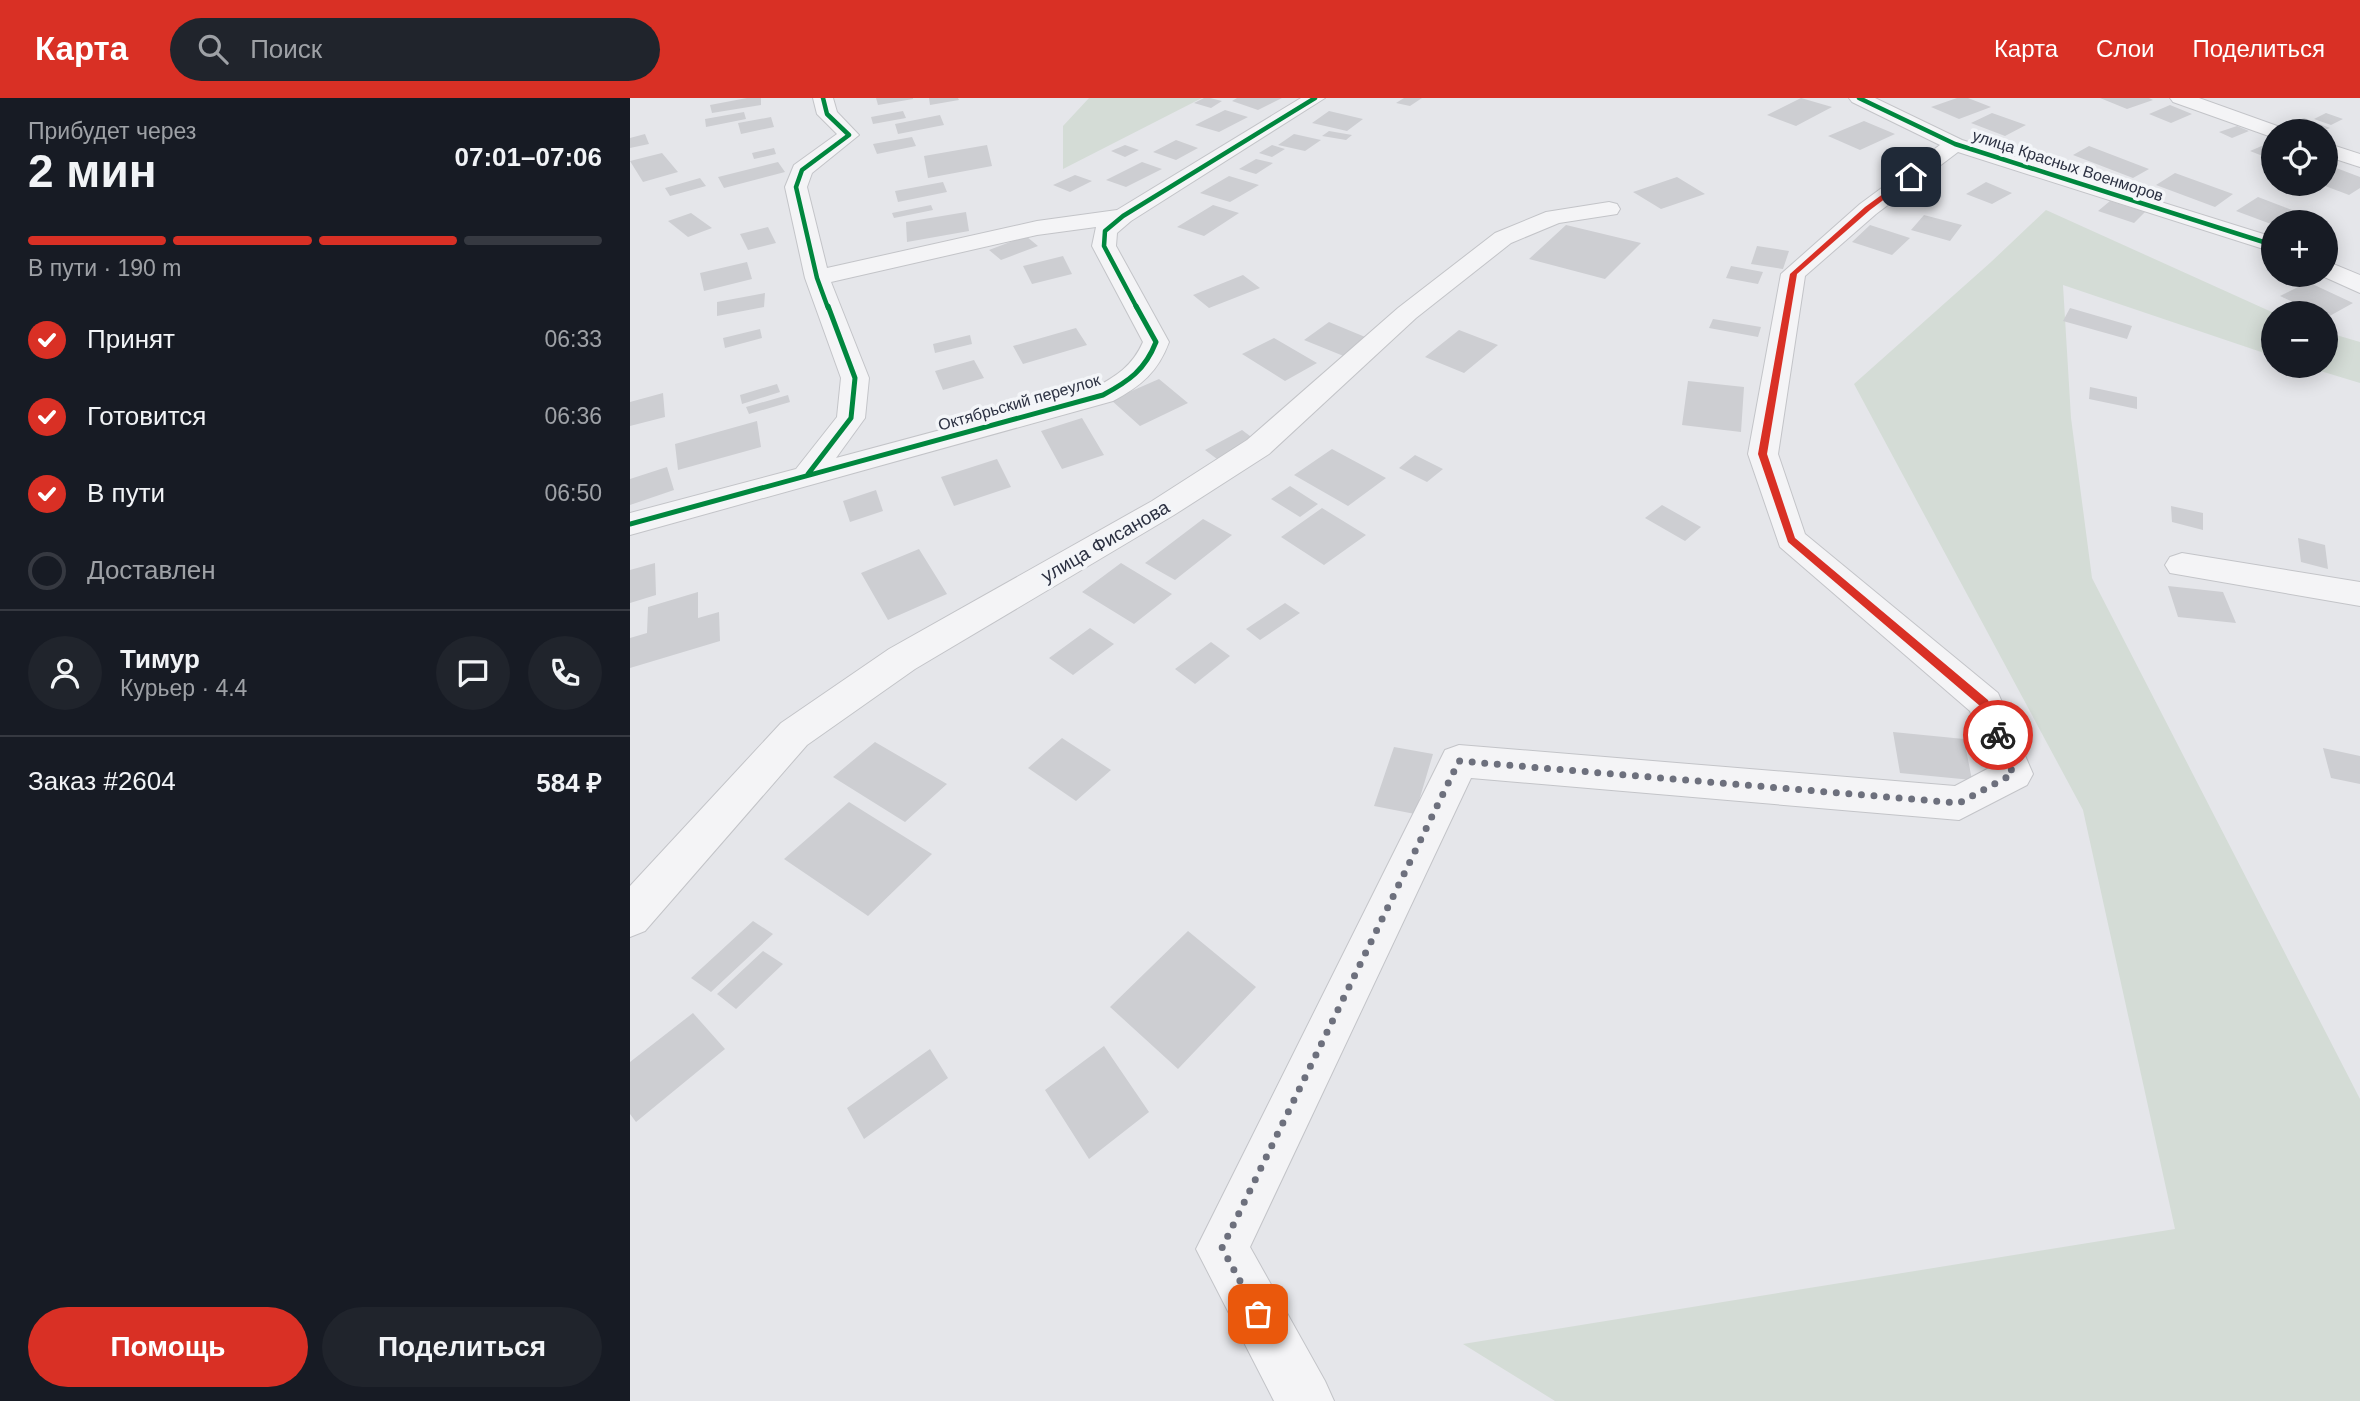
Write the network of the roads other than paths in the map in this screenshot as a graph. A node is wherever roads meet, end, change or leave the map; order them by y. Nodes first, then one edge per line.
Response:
1 (823, 98) edge
2 (1315, 98) edge
3 (1859, 98) edge
4 (2180, 98) edge
5 (2261, 127) edge
6 (1955, 145) junction
7 (2338, 153) edge
8 (2360, 161) edge
9 (1609, 209) dead end
10 (1123, 216) junction
11 (2261, 241) edge
12 (2338, 274) edge
13 (817, 278) junction
14 (2360, 285) edge
15 (808, 474) junction
16 (630, 524) edge
17 (2182, 565) dead end
18 (2360, 594) edge
19 (630, 917) edge
20 (1305, 1401) edge

1 - 13 street
2 - 10 street, Октябрьский переулок
3 - 6 street, улица Красных Военморов
4 - 5 street
6 - 11 street, улица Красных Военморов
6 - 20 street
7 - 8 street
9 - 19 street, улица Фисанова
10 - 13 street
10 - 15 street, Октябрьский переулок
12 - 14 street
13 - 15 street
15 - 16 street, Октябрьский переулок
17 - 18 street

